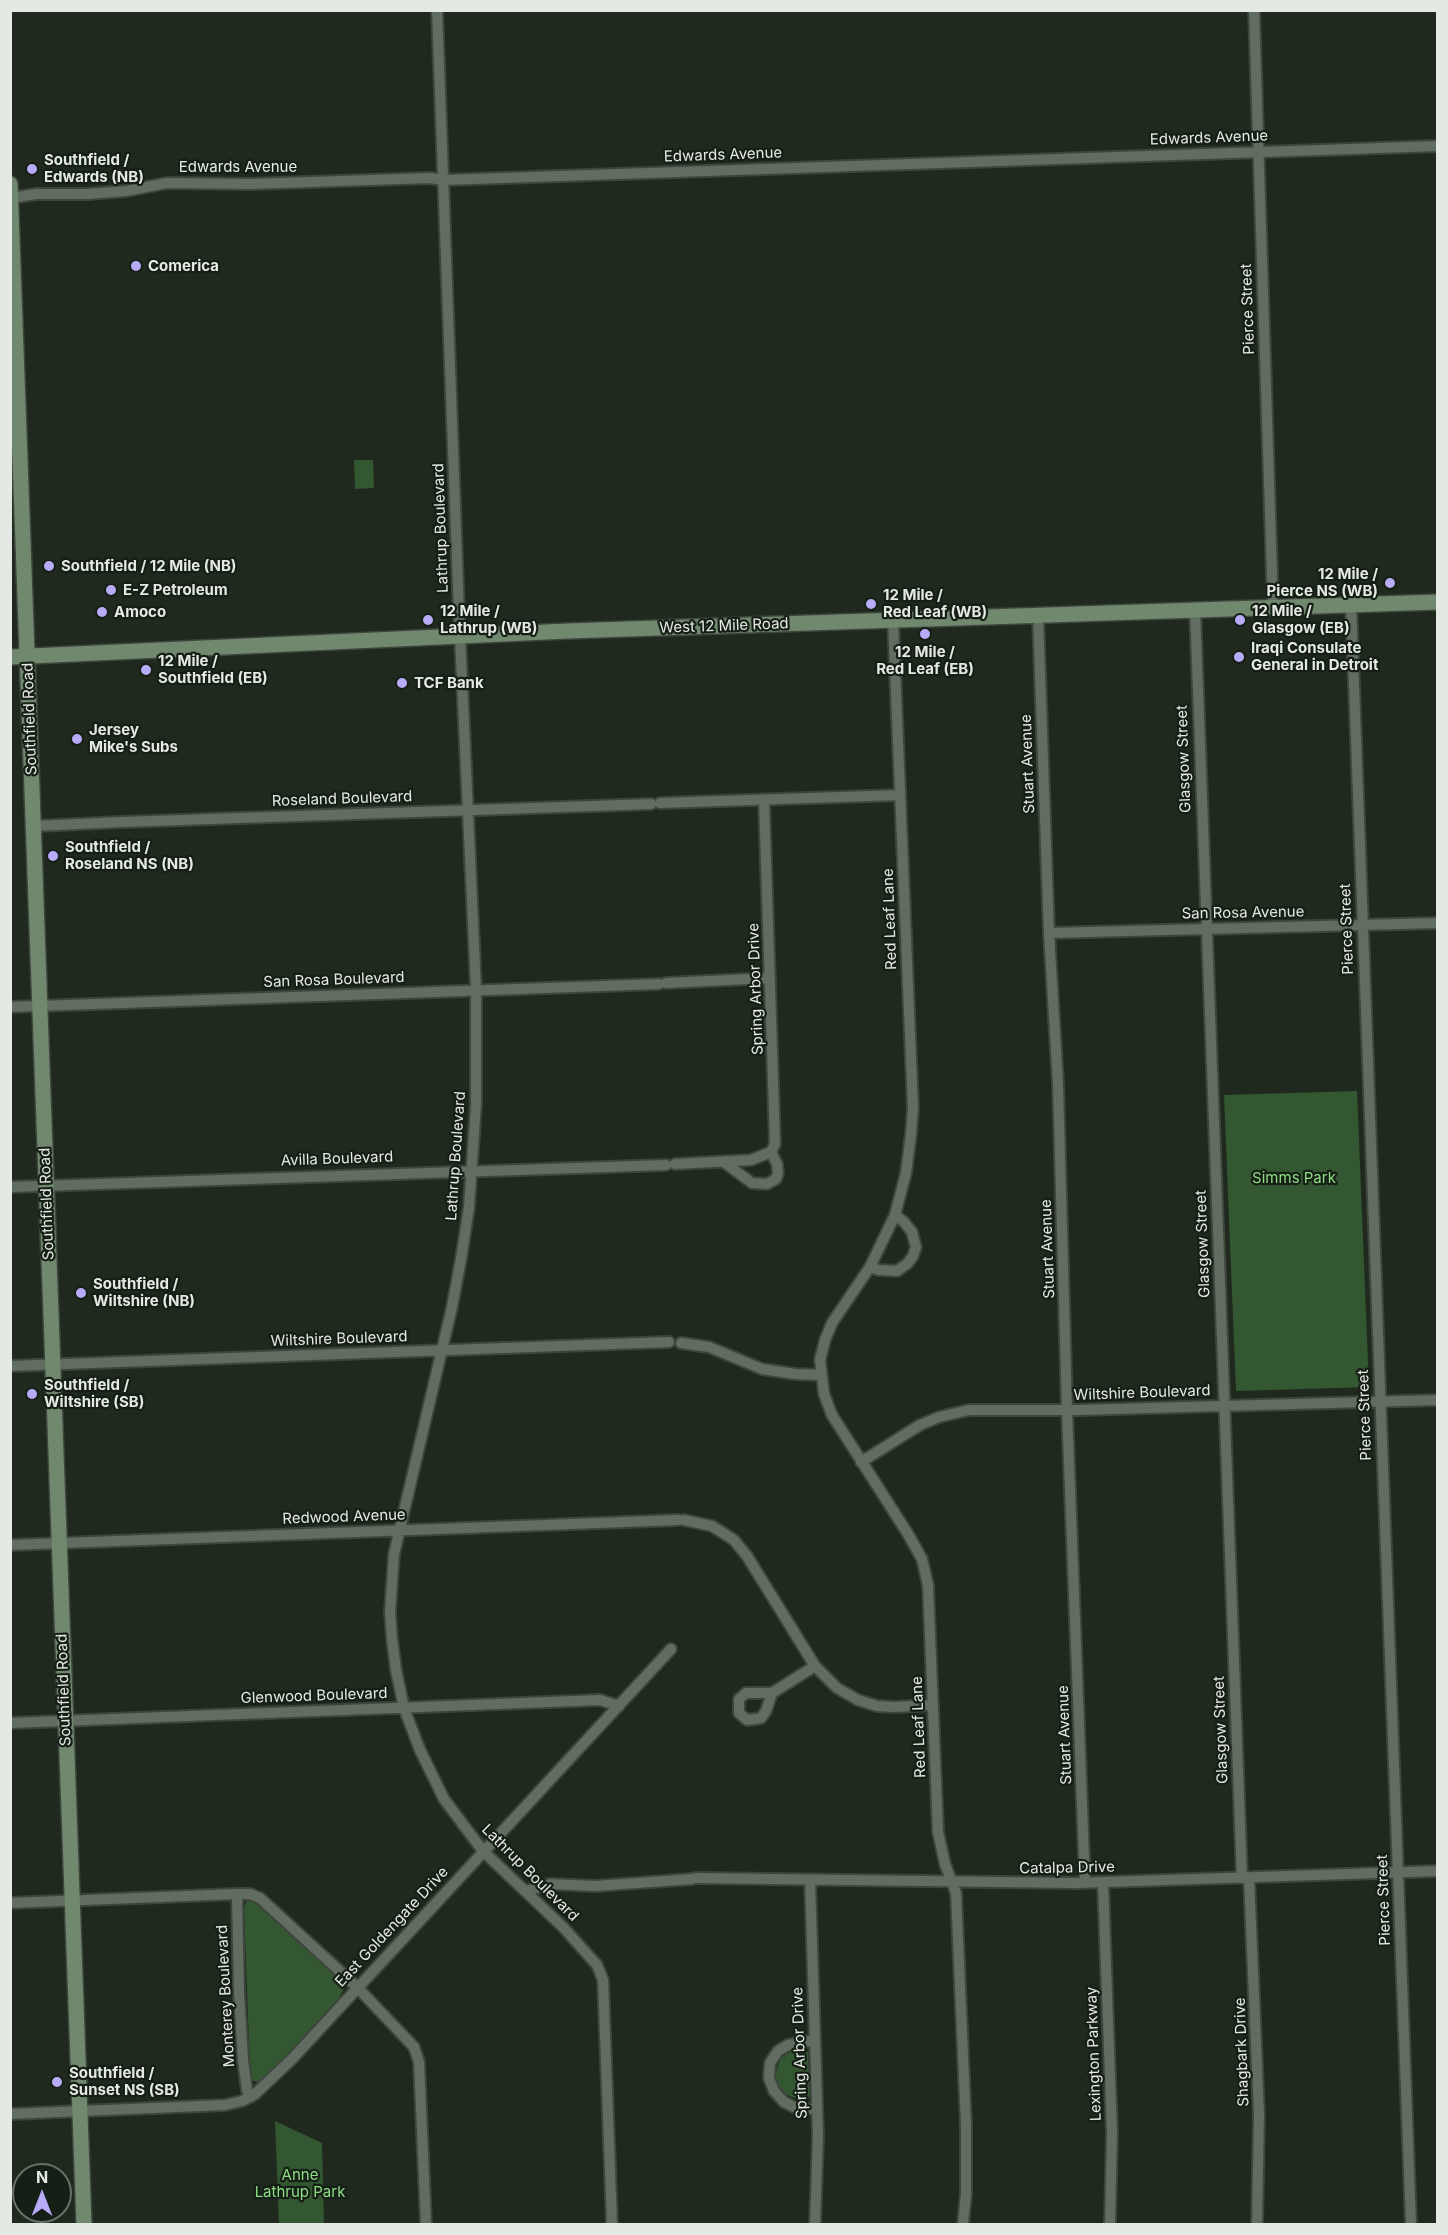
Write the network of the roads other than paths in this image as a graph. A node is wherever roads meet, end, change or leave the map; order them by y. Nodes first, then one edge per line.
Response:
1 (438, 10) edge
2 (1254, 10) edge
3 (1437, 146) edge
4 (1257, 151) junction
5 (443, 180) junction
6 (10, 184) edge
7 (11, 198) edge
8 (1437, 602) edge
9 (1351, 604) junction
10 (1273, 607) junction
11 (1195, 609) junction
12 (1038, 615) junction
13 (893, 620) junction
14 (461, 637) junction
15 (28, 656) junction
16 (10, 657) edge
17 (900, 795) junction
18 (764, 800) junction
19 (468, 809) junction
20 (34, 826) junction
21 (1437, 923) edge
22 (1362, 925) junction
23 (1205, 928) junction
24 (1049, 933) junction
25 (770, 978) junction
26 (476, 989) junction
27 (10, 1006) edge
28 (40, 1006) junction
29 (771, 1152) junction
30 (725, 1163) junction
31 (472, 1170) junction
32 (47, 1185) junction
33 (10, 1187) edge
34 (895, 1215) junction
35 (870, 1267) junction
36 (441, 1351) junction
37 (53, 1364) junction
38 (10, 1366) edge
39 (821, 1375) junction
40 (1437, 1400) edge
41 (1380, 1401) junction
42 (1224, 1406) junction
43 (1067, 1410) junction
44 (861, 1462) junction
45 (398, 1530) junction
46 (59, 1543) junction
47 (10, 1545) edge
48 (671, 1649) dead end
49 (815, 1665) junction
50 (772, 1693) dead end
51 (932, 1705) junction
52 (619, 1706) junction
53 (404, 1708) junction
54 (65, 1721) junction
55 (10, 1723) edge
56 (483, 1851) junction
57 (1437, 1870) edge
58 (1398, 1872) junction
59 (1246, 1878) junction
60 (810, 1880) junction
61 (952, 1882) junction
62 (1085, 1883) junction
63 (1102, 1883) junction
64 (526, 1891) junction
65 (237, 1894) junction
66 (72, 1900) junction
67 (10, 1903) edge
68 (357, 1987) junction
69 (815, 2040) junction
70 (251, 2097) junction
71 (817, 2109) junction
72 (79, 2110) junction
73 (10, 2114) edge
74 (84, 2224) edge
75 (426, 2224) edge
76 (612, 2224) edge
77 (815, 2224) edge
78 (963, 2224) edge
79 (1110, 2224) edge
80 (1257, 2224) edge
81 (1410, 2224) edge

1 - 5 street, Lathrup Boulevard
2 - 4 street, Pierce Street
3 - 4 street, Edwards Avenue
4 - 5 street, Edwards Avenue
4 - 10 street, Pierce Street
5 - 7 street, Edwards Avenue
5 - 14 street, Lathrup Boulevard
6 - 7 main road, Southfield Road
7 - 15 main road, Southfield Road
8 - 9 main road, West 12 Mile Road
9 - 10 main road, West 12 Mile Road
9 - 22 street, Pierce Street
10 - 11 main road, West 12 Mile Road
11 - 12 main road, West 12 Mile Road
11 - 23 street, Glasgow Street
12 - 13 main road, West 12 Mile Road
12 - 24 street, Stuart Avenue
13 - 14 main road, West 12 Mile Road
13 - 17 street, Red Leaf Lane
14 - 15 main road, West 12 Mile Road
14 - 19 street, Lathrup Boulevard
15 - 16 main road, West 12 Mile Road
15 - 20 main road, Southfield Road
17 - 18 street, Roseland Boulevard
17 - 34 street, Red Leaf Lane
18 - 19 street, Roseland Boulevard
18 - 25 street, Spring Arbor Drive
19 - 20 street, Roseland Boulevard
19 - 26 street, Lathrup Boulevard
20 - 28 main road, Southfield Road
21 - 22 street, San Rosa Avenue
22 - 23 street, San Rosa Avenue
22 - 41 street, Pierce Street
23 - 24 street, San Rosa Avenue
23 - 42 street, Glasgow Street
24 - 43 street, Stuart Avenue
25 - 26 street, San Rosa Boulevard
25 - 29 street, Spring Arbor Drive
26 - 28 street, San Rosa Boulevard
26 - 31 street, Lathrup Boulevard
27 - 28 street, San Rosa Boulevard
28 - 32 main road, Southfield Road
29 - 30 street, Avilla Boulevard
29 - 30 street, Spring Arbor Drive
30 - 31 street, Avilla Boulevard
31 - 32 street, Avilla Boulevard
31 - 36 street, Lathrup Boulevard
32 - 33 street, Avilla Boulevard
32 - 37 main road, Southfield Road
34 - 35 street, Red Leaf Lane
34 - 35 street
35 - 39 street, Red Leaf Lane
36 - 37 street, Wiltshire Boulevard
36 - 39 street, Wiltshire Boulevard
36 - 45 street, Lathrup Boulevard
37 - 38 street, Wiltshire Boulevard
37 - 46 main road, Southfield Road
39 - 44 street, Red Leaf Lane
40 - 41 street, Wiltshire Boulevard
41 - 42 street, Wiltshire Boulevard
41 - 58 street, Pierce Street
42 - 43 street, Wiltshire Boulevard
42 - 59 street, Glasgow Street
43 - 44 street, Wiltshire Boulevard
43 - 62 street, Stuart Avenue
44 - 51 street, Red Leaf Lane
45 - 46 street, Redwood Avenue
45 - 49 street, Redwood Avenue
45 - 53 street, Lathrup Boulevard
46 - 47 street, Redwood Avenue
46 - 54 main road, Southfield Road
48 - 52 street, East Goldengate Drive
49 - 50 street
49 - 51 street, Redwood Avenue
51 - 61 street, Red Leaf Lane
52 - 53 street, Glenwood Boulevard
52 - 56 street, East Goldengate Drive
53 - 54 street, Glenwood Boulevard
53 - 56 street, Lathrup Boulevard
54 - 55 street, Glenwood Boulevard
54 - 66 main road, Southfield Road
56 - 64 street, Lathrup Boulevard
56 - 68 street, East Goldengate Drive
57 - 58 street, Catalpa Drive
58 - 59 street, Catalpa Drive
58 - 81 street, Pierce Street
59 - 63 street, Catalpa Drive
59 - 80 street, Shagbark Drive
60 - 61 street, Catalpa Drive
60 - 64 street, Catalpa Drive
60 - 69 street, Spring Arbor Drive
61 - 62 street, Catalpa Drive
61 - 78 street, Red Leaf Lane
62 - 63 street, Catalpa Drive
63 - 79 street, Lexington Parkway
64 - 76 street, Lathrup Boulevard
65 - 66 street
65 - 68 street
65 - 70 street, Monterey Boulevard
66 - 67 street
66 - 72 main road, Southfield Road
68 - 70 street, East Goldengate Drive
68 - 75 street
69 - 71 street, Spring Arbor Drive
69 - 71 street
70 - 72 street, East Goldengate Drive
71 - 77 street, Spring Arbor Drive
72 - 73 street, East Goldengate Drive
72 - 74 main road, Southfield Road

